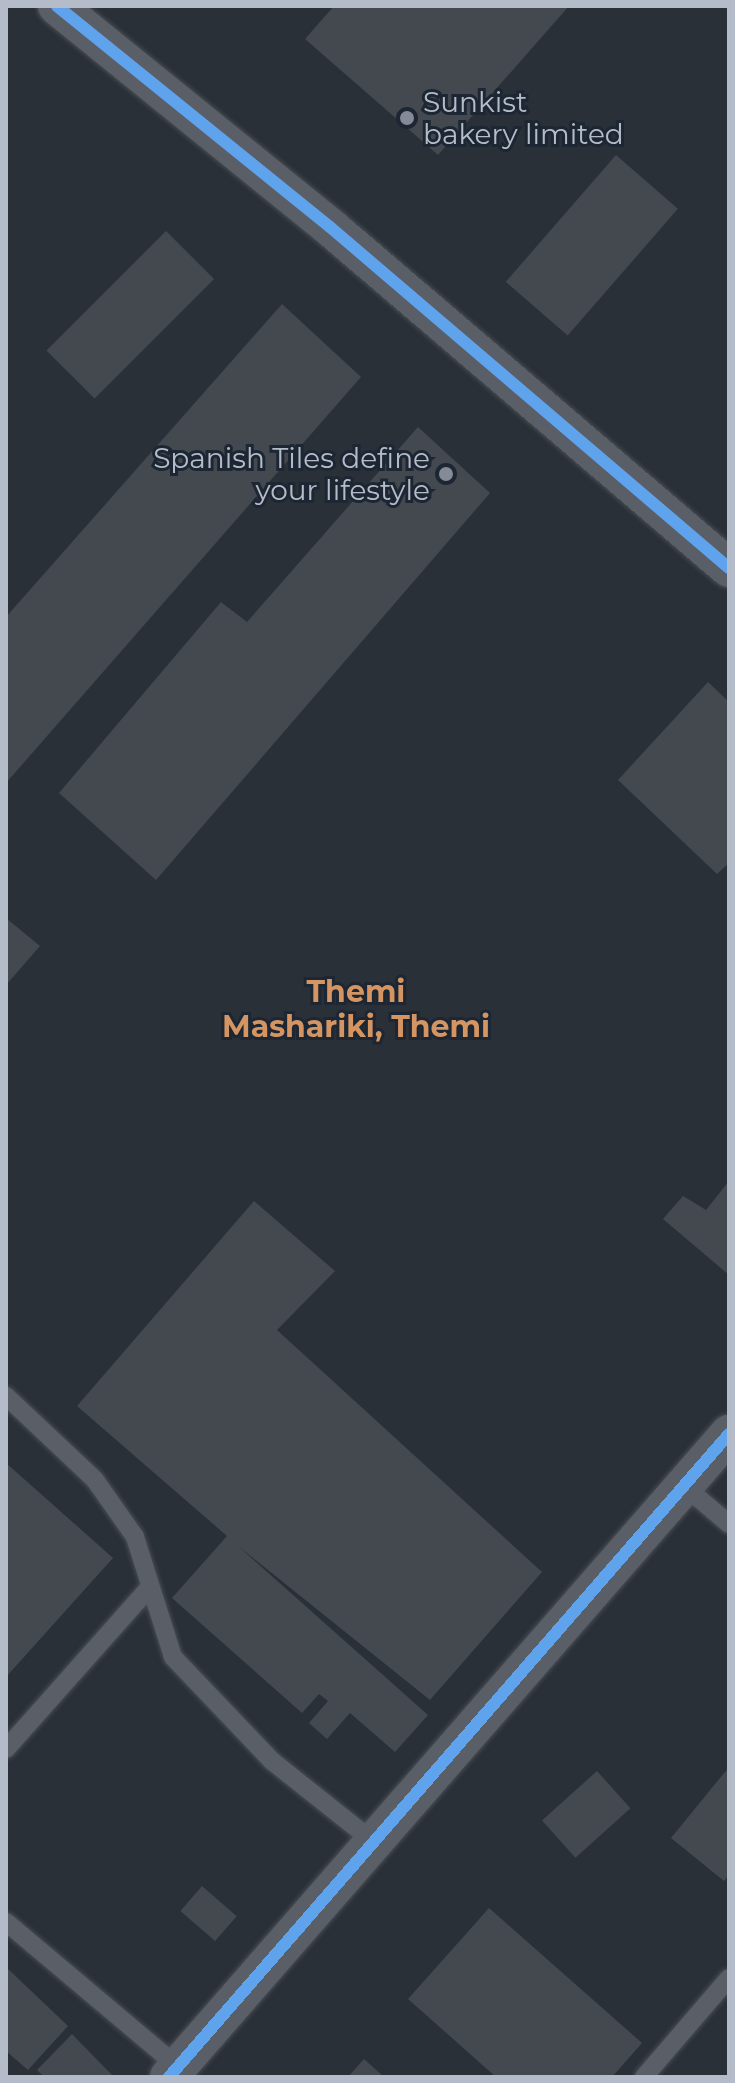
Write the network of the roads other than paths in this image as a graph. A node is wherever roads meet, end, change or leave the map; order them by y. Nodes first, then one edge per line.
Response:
1 (57, 6) edge
2 (729, 568) edge
3 (6, 1396) edge
4 (729, 1434) edge
5 (684, 1486) junction
6 (729, 1524) edge
7 (148, 1589) junction
8 (6, 1749) edge
9 (374, 1842) junction
10 (6, 1922) edge
11 (729, 1978) edge
12 (174, 2072) edge
13 (644, 2077) edge

1 - 2 street
3 - 7 lane
4 - 5 street
5 - 6 lane
5 - 9 street
7 - 8 lane
7 - 9 lane
9 - 12 street
10 - 12 lane
11 - 13 lane

